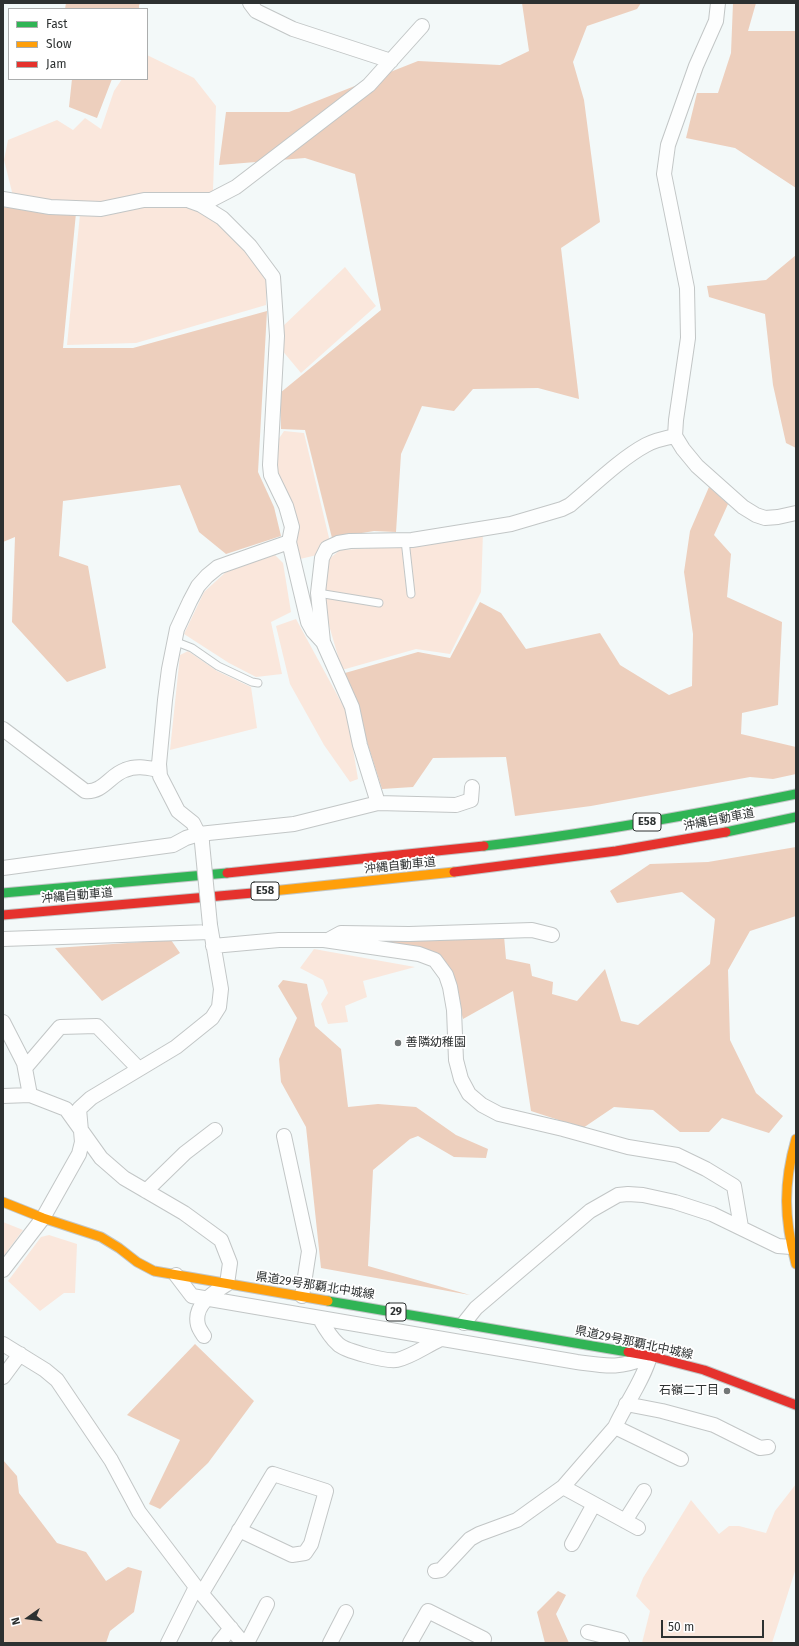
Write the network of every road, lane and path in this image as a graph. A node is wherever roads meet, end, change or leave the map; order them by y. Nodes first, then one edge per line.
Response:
1 (250, 3) edge
2 (718, 3) edge
3 (422, 26) dead end
4 (391, 61) junction
5 (3, 199) edge
6 (190, 201) junction
7 (676, 436) junction
8 (796, 513) edge
9 (405, 540) junction
10 (289, 542) junction
11 (318, 593) junction
12 (411, 594) dead end
13 (379, 603) dead end
14 (174, 641) junction
15 (323, 642) junction
16 (258, 683) dead end
17 (3, 729) edge
18 (159, 770) junction
19 (472, 787) dead end
20 (796, 794) edge
21 (378, 803) junction
22 (796, 817) edge
23 (201, 838) junction
24 (3, 868) edge
25 (3, 893) edge
26 (3, 915) edge
27 (210, 928) junction
28 (552, 935) dead end
29 (3, 939) edge
30 (328, 940) junction
31 (213, 946) junction
32 (3, 1022) edge
33 (25, 1068) junction
34 (139, 1069) junction
35 (30, 1095) junction
36 (3, 1096) edge
37 (80, 1130) junction
38 (215, 1130) dead end
39 (284, 1136) dead end
40 (796, 1139) edge
41 (146, 1191) junction
42 (3, 1202) edge
43 (43, 1218) junction
44 (741, 1227) junction
45 (791, 1247) junction
46 (796, 1264) edge
47 (3, 1270) edge
48 (176, 1275) junction
49 (226, 1284) junction
50 (302, 1296) junction
51 (206, 1299) junction
52 (320, 1319) junction
53 (464, 1323) junction
54 (204, 1336) dead end
55 (439, 1340) junction
56 (3, 1344) edge
57 (20, 1354) junction
58 (650, 1356) junction
59 (3, 1377) edge
60 (626, 1404) junction
61 (796, 1405) edge
62 (615, 1427) junction
63 (768, 1447) dead end
64 (681, 1459) dead end
65 (564, 1487) junction
66 (644, 1491) dead end
67 (594, 1504) junction
68 (625, 1521) junction
69 (638, 1528) dead end
70 (238, 1530) junction
71 (572, 1544) dead end
72 (435, 1571) dead end
73 (199, 1590) junction
74 (266, 1604) dead end
75 (346, 1612) dead end
76 (231, 1628) junction
77 (588, 1632) dead end
78 (487, 1642) edge
79 (168, 1643) edge
80 (219, 1643) edge
81 (243, 1643) edge
82 (247, 1643) edge
83 (330, 1643) edge
84 (410, 1643) edge
85 (622, 1643) edge

1 - 4 street
2 - 7 street
3 - 4 street
4 - 6 street
5 - 6 street
6 - 10 street
7 - 8 street
7 - 9 street
9 - 11 street
9 - 12 lane
10 - 14 street
10 - 15 street
11 - 13 lane
11 - 15 street
14 - 16 lane
14 - 18 street
15 - 21 street
17 - 18 street
18 - 23 street
19 - 21 street
20 - 25 main road, 沖縄自動車道 / E58
21 - 23 street
22 - 26 main road, 沖縄自動車道 / E58
23 - 24 street
23 - 27 street, bridge
27 - 29 street
27 - 31 street
28 - 30 street
30 - 31 street
30 - 44 street
31 - 34 street
32 - 33 street
33 - 34 street
33 - 35 street
34 - 37 street
35 - 36 street
35 - 37 street
37 - 41 street
37 - 43 street
38 - 41 street
39 - 50 street
40 - 45 main road
41 - 49 street
42 - 43 main road, 県道29号那覇北中城線 / 29
43 - 47 street
43 - 48 main road, 県道29号那覇北中城線 / 29
44 - 45 street
44 - 53 street
45 - 46 main road
48 - 49 main road, 県道29号那覇北中城線 / 29
48 - 51 street
49 - 50 main road, 県道29号那覇北中城線 / 29
49 - 51 street
50 - 53 main road, 県道29号那覇北中城線 / 29
51 - 52 street
51 - 54 street
52 - 55 street
52 - 55 street
53 - 58 main road, 県道29号那覇北中城線 / 29
55 - 58 street
56 - 57 street
57 - 59 street
57 - 73 street
58 - 60 street
58 - 61 main road, 県道29号那覇北中城線 / 29
60 - 62 street
60 - 63 street
62 - 64 street
62 - 65 street
65 - 67 street
65 - 72 street
66 - 68 street
67 - 68 street
67 - 71 street
68 - 69 street
70 - 70 street
70 - 73 street
73 - 76 street
73 - 79 street
74 - 82 street
75 - 83 street
76 - 80 street
76 - 81 street
77 - 85 street
78 - 84 street

